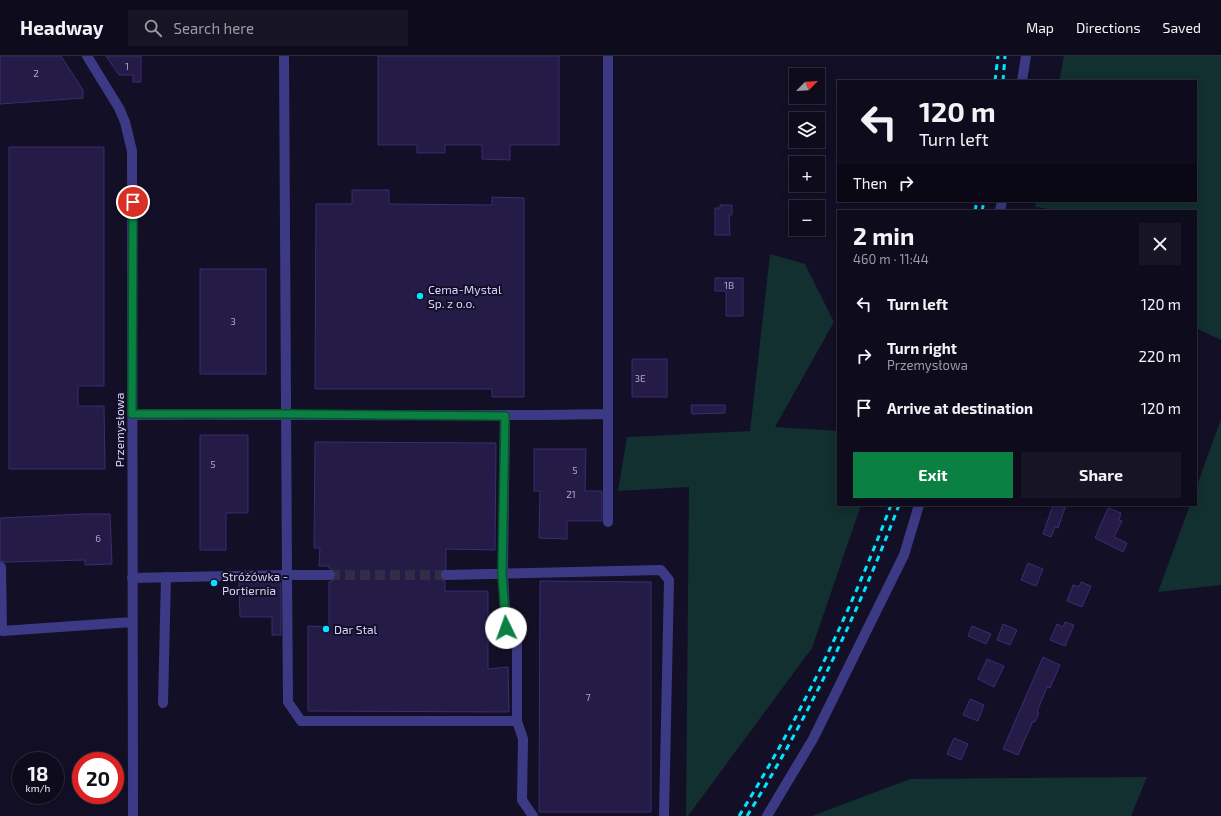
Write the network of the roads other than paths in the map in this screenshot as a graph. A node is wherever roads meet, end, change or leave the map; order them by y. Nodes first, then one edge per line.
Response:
1 (87, 56) edge
2 (284, 56) edge
3 (608, 56) edge
4 (1026, 56) edge
5 (1022, 80) edge
6 (132, 414) junction
7 (286, 414) junction
8 (608, 414) junction
9 (505, 416) junction
10 (919, 506) edge
11 (608, 522) dead end
12 (0, 567) edge
13 (446, 574) tunnel mouth
14 (502, 574) junction
15 (287, 575) junction
16 (330, 575) tunnel mouth
17 (132, 578) junction
18 (166, 578) junction
19 (132, 622) junction
20 (163, 703) dead end
21 (517, 721) junction
22 (133, 816) edge
23 (534, 816) edge
24 (664, 816) edge
25 (767, 816) edge

1 - 6 street, Przemysłowa
2 - 7 street
3 - 8 street
4 - 5 street
6 - 7 street
6 - 17 street, Przemysłowa
7 - 9 street
7 - 15 street
8 - 9 street
8 - 11 street
9 - 14 street
10 - 25 street
12 - 19 street
13 - 14 street
14 - 21 street
14 - 24 street
15 - 16 street
15 - 18 street
15 - 21 street
17 - 18 street
17 - 19 street, Przemysłowa
18 - 20 street
19 - 22 street, Przemysłowa
21 - 23 street

